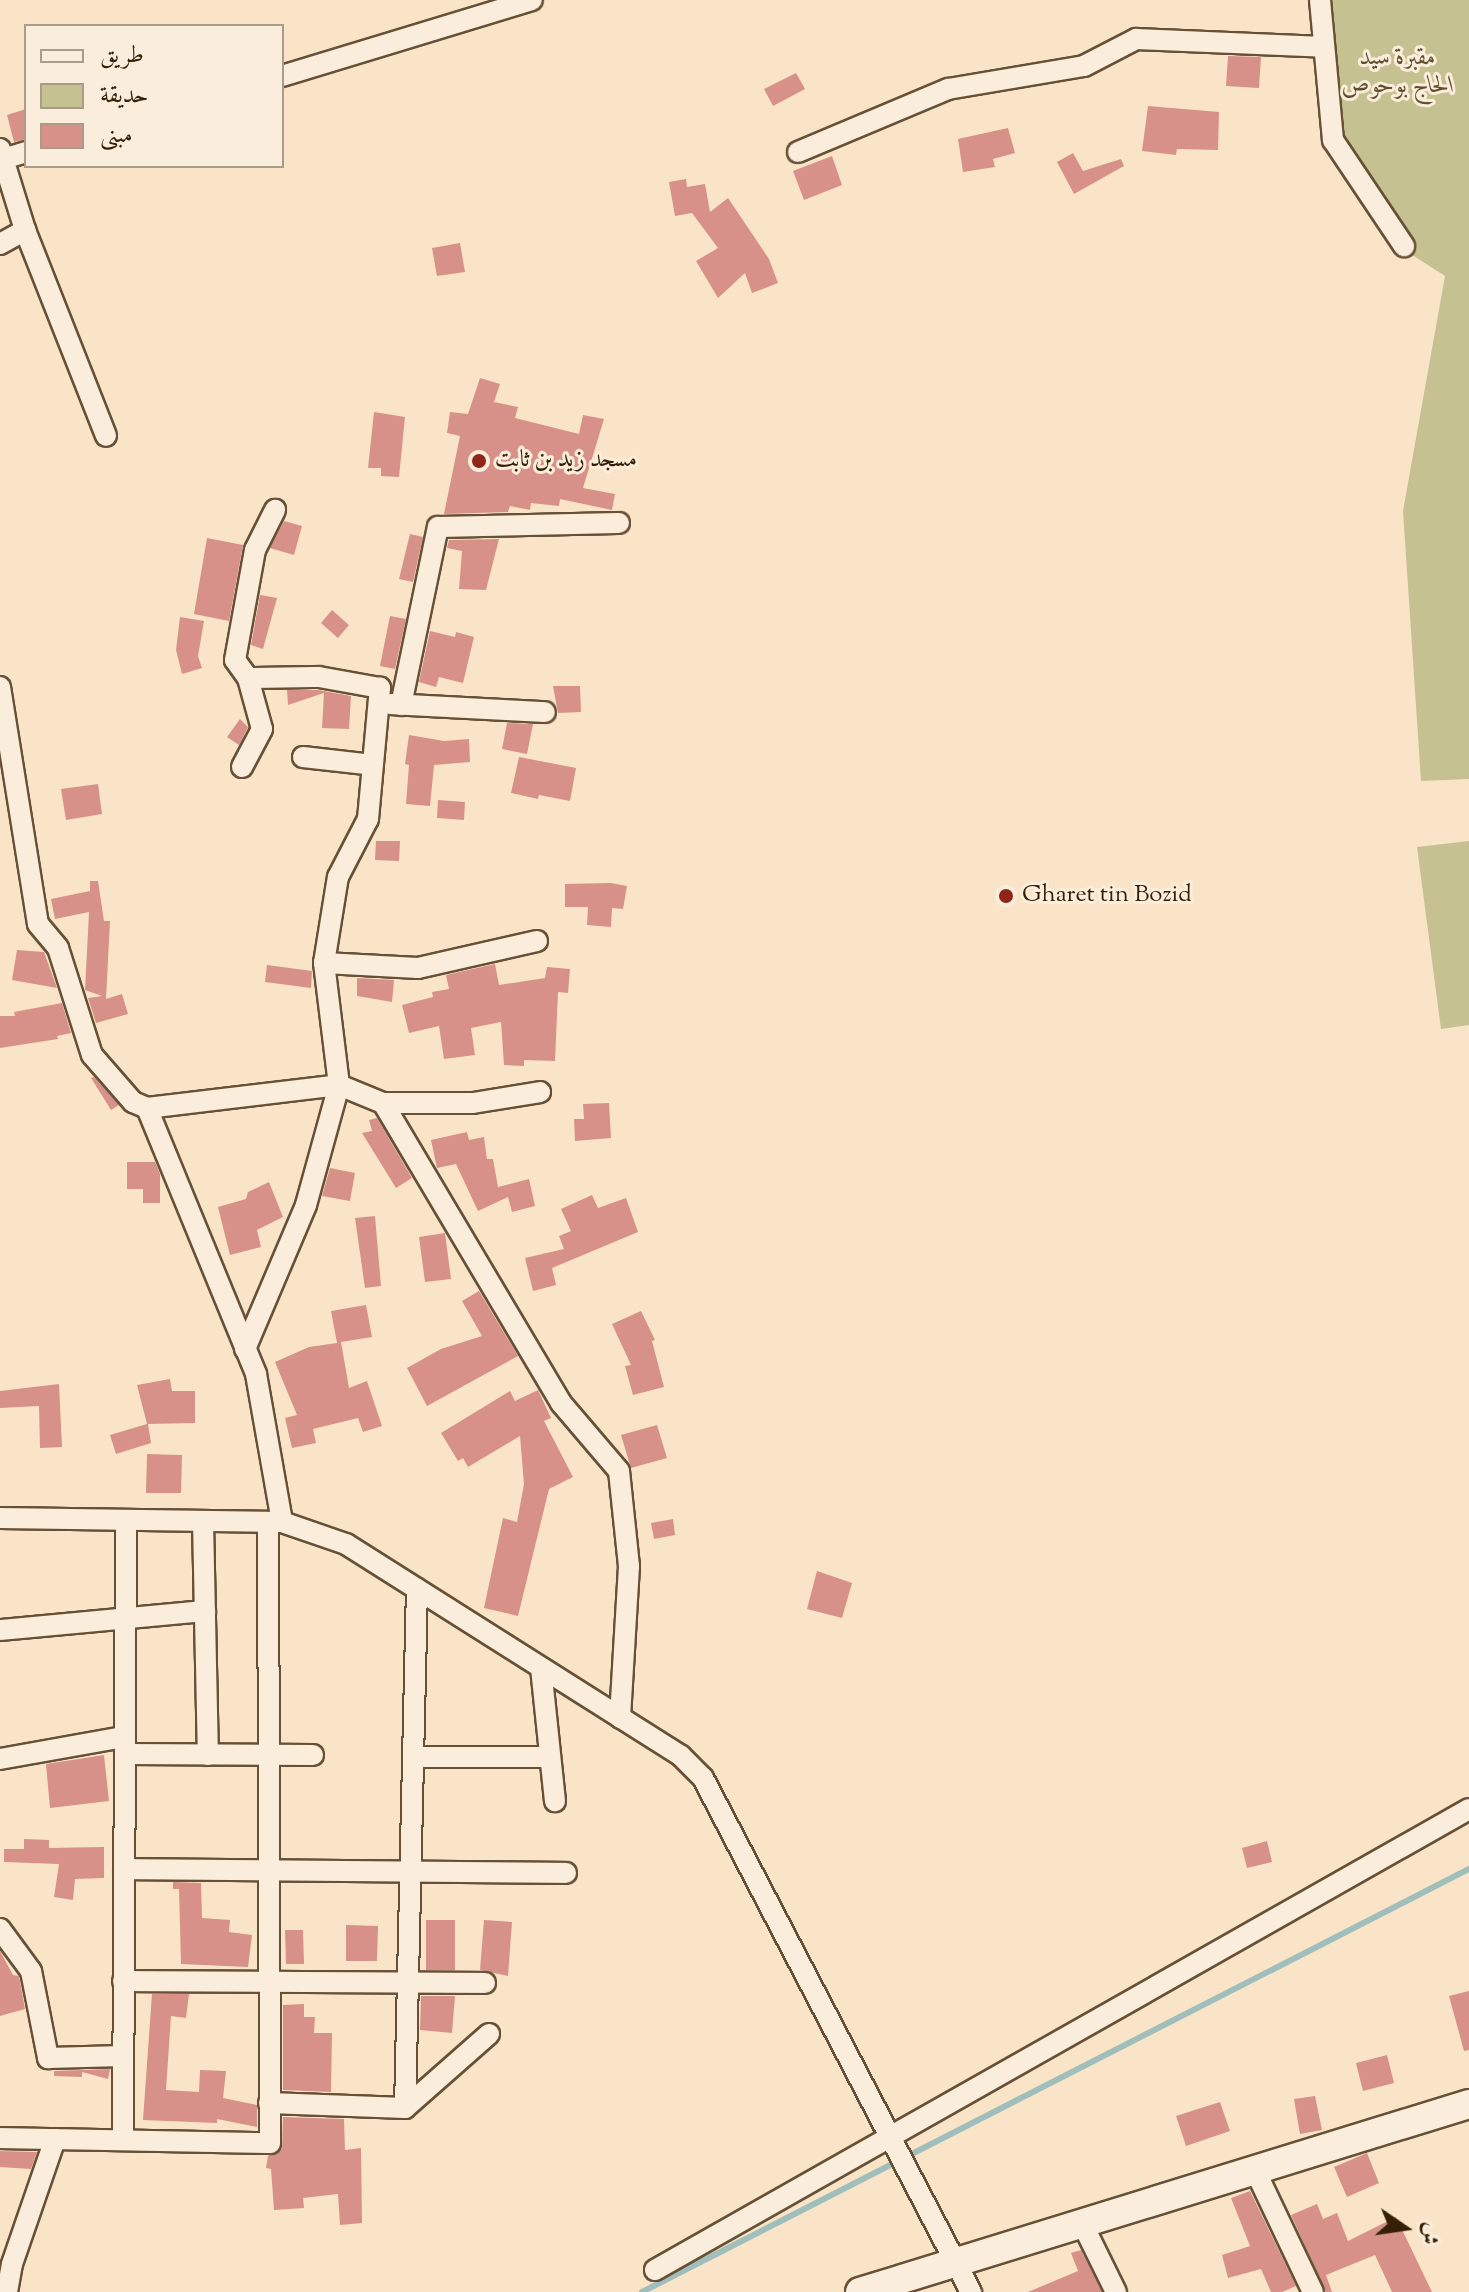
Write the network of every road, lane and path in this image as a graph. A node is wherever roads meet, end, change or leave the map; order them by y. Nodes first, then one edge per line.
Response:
1 (532, 0) edge
2 (1320, 0) edge
3 (1324, 47) junction
4 (284, 75) edge
5 (24, 152) edge
6 (798, 152) dead end
7 (1, 156) edge
8 (25, 230) junction
9 (0, 244) edge
10 (1404, 246) dead end
11 (106, 436) dead end
12 (275, 510) dead end
13 (619, 523) dead end
14 (248, 678) junction
15 (0, 687) edge
16 (378, 704) junction
17 (401, 705) junction
18 (545, 712) dead end
19 (303, 757) dead end
20 (373, 765) junction
21 (242, 767) dead end
22 (537, 941) dead end
23 (324, 963) junction
24 (339, 1085) junction
25 (540, 1092) dead end
26 (383, 1103) junction
27 (147, 1108) junction
28 (245, 1349) junction
29 (0, 1518) edge
30 (126, 1520) junction
31 (203, 1521) junction
32 (275, 1522) junction
33 (417, 1589) junction
34 (205, 1611) junction
35 (125, 1618) junction
36 (0, 1630) edge
37 (541, 1668) junction
38 (620, 1718) junction
39 (124, 1745) junction
40 (208, 1755) junction
41 (269, 1755) junction
42 (313, 1755) dead end
43 (413, 1757) junction
44 (550, 1757) junction
45 (0, 1759) edge
46 (555, 1801) dead end
47 (1469, 1809) edge
48 (124, 1869) junction
49 (269, 1870) junction
50 (411, 1872) junction
51 (566, 1873) dead end
52 (0, 1929) edge
53 (123, 1981) junction
54 (269, 1982) junction
55 (408, 1983) junction
56 (485, 1983) dead end
57 (489, 2034) dead end
58 (123, 2056) junction
59 (269, 2103) junction
60 (1469, 2104) edge
61 (405, 2108) junction
62 (0, 2138) edge
63 (889, 2138) junction
64 (55, 2139) junction
65 (123, 2140) junction
66 (1255, 2170) junction
67 (1082, 2223) junction
68 (955, 2262) junction
69 (655, 2270) dead end
70 (7, 2292) edge
71 (860, 2292) edge
72 (971, 2292) edge
73 (1116, 2292) edge
74 (1313, 2292) edge

1 - 4 street
2 - 3 street
3 - 6 street
3 - 10 street
5 - 7 street
7 - 8 street
8 - 9 street
8 - 11 street
12 - 14 street
13 - 17 street
14 - 16 street
14 - 21 street
15 - 27 street
16 - 17 street
16 - 20 street
17 - 18 street
19 - 20 street
20 - 23 street
22 - 23 street
23 - 24 street
24 - 26 street
24 - 27 street
24 - 28 street
25 - 26 street
26 - 38 street
27 - 28 street
28 - 32 street
29 - 30 street
30 - 31 street
30 - 35 street
31 - 32 street
31 - 34 street
32 - 33 street
32 - 41 street
33 - 37 street
33 - 43 street
34 - 35 street
34 - 40 street
35 - 36 street
35 - 39 street
37 - 38 street
37 - 44 street
38 - 63 street
39 - 40 street
39 - 45 street
39 - 48 street
40 - 41 street
41 - 42 street
41 - 49 street
43 - 44 street
43 - 50 street
44 - 46 street
47 - 63 street
48 - 49 street
48 - 53 street
49 - 50 street
49 - 54 street
50 - 51 street
50 - 55 street
52 - 58 street
53 - 54 street
53 - 58 street
54 - 55 street
54 - 59 street
55 - 56 street
55 - 61 street
57 - 61 street
58 - 65 street
59 - 61 street
59 - 65 street
60 - 66 street
62 - 64 street
63 - 68 street
63 - 69 street
64 - 65 street
64 - 70 street
66 - 67 street
66 - 74 street
67 - 68 street
67 - 73 street
68 - 71 street
68 - 72 street

